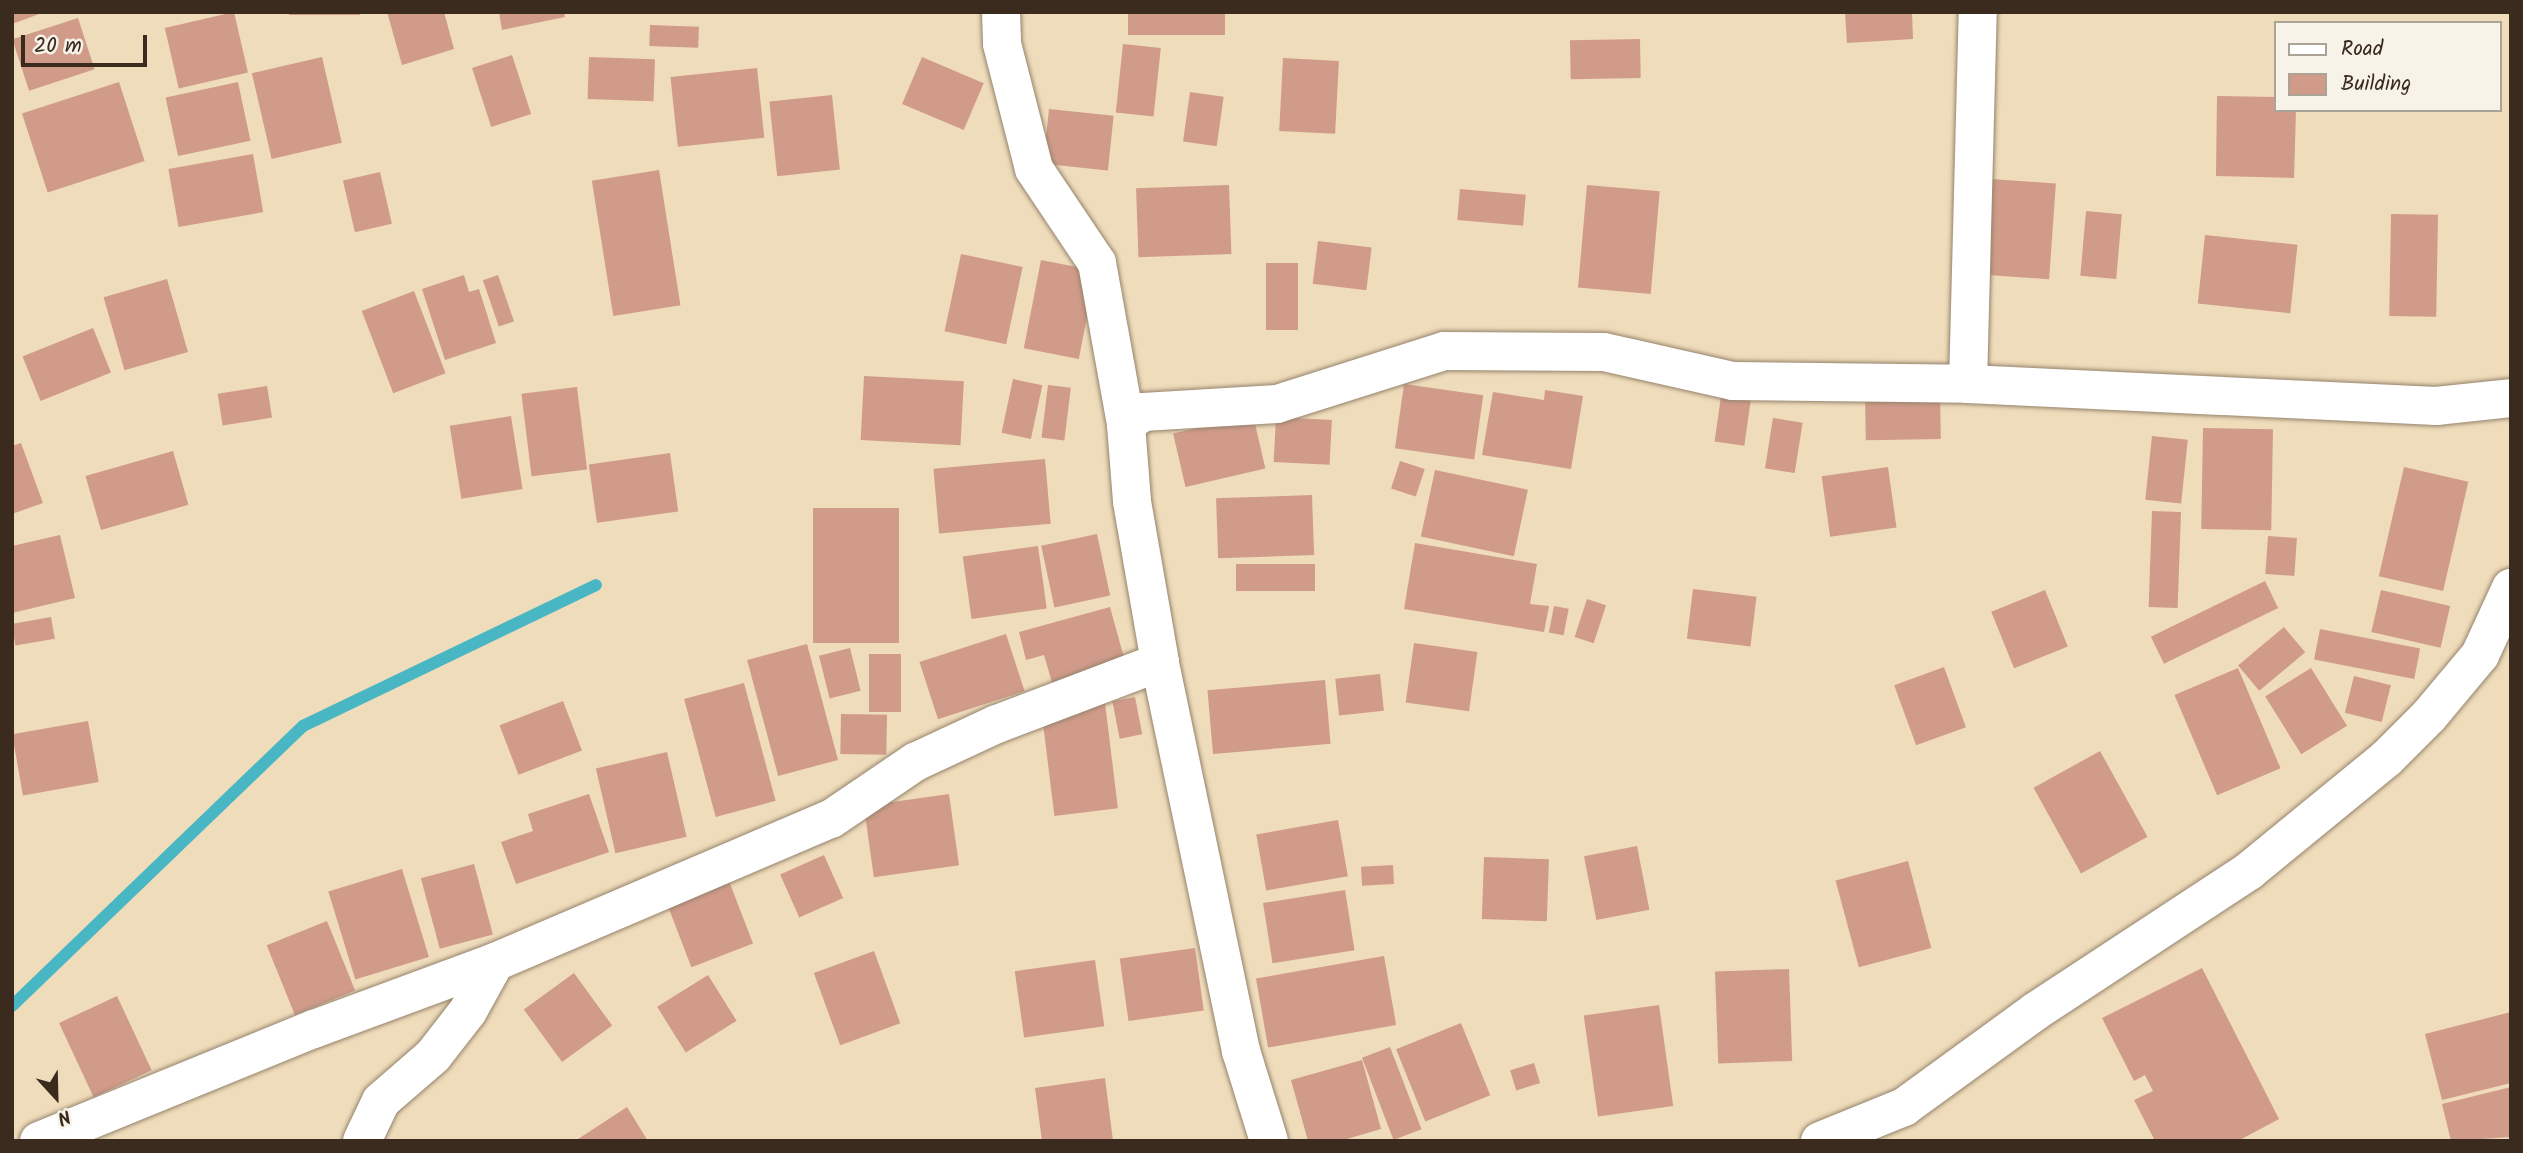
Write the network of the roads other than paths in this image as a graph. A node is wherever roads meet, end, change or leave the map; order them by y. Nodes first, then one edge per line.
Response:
1 (1001, 12) edge
2 (1978, 12) edge
3 (1968, 384) junction
4 (2511, 398) edge
5 (1126, 424) junction
6 (2511, 588) edge
7 (1160, 662) junction
8 (495, 962) junction
9 (38, 1141) edge
10 (362, 1141) edge
11 (1269, 1141) edge
12 (1820, 1141) edge

1 - 5 street
2 - 3 street
3 - 4 street
3 - 5 street
5 - 7 street
6 - 12 street
7 - 8 street
7 - 11 street
8 - 9 street
8 - 10 street

